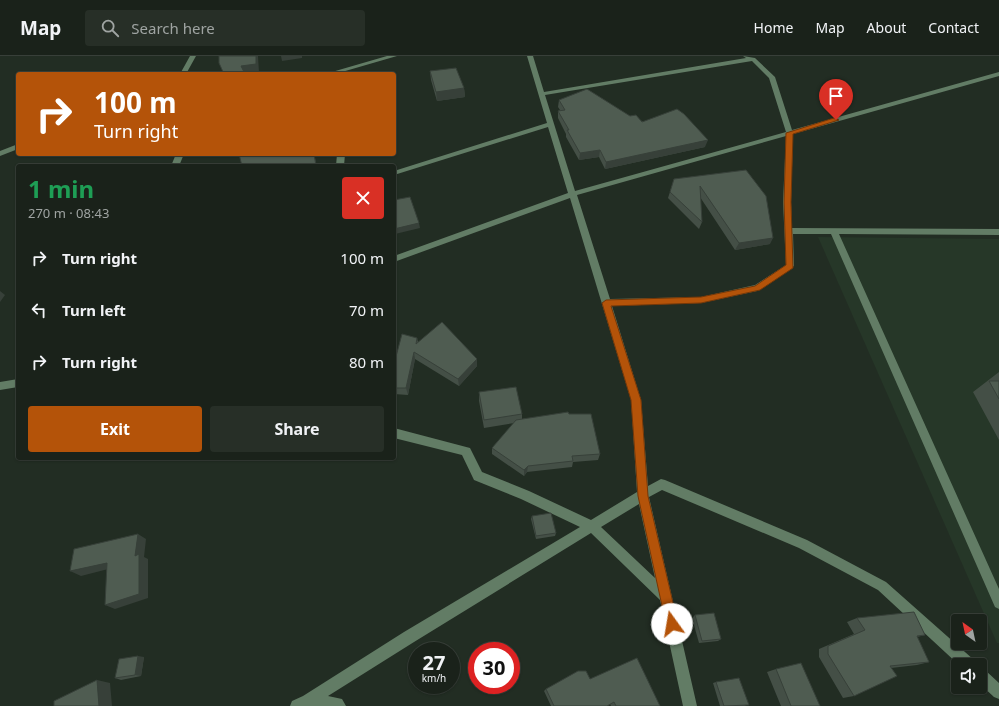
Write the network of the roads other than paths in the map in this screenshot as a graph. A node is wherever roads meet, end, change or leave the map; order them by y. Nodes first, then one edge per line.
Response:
1 (193, 56) edge
2 (394, 56) edge
3 (530, 56) edge
4 (749, 58) edge
5 (359, 66) junction
6 (184, 72) edge
7 (336, 72) edge
8 (358, 72) edge
9 (999, 74) edge
10 (542, 94) junction
11 (550, 124) junction
12 (790, 133) junction
13 (16, 147) edge
14 (0, 154) edge
15 (396, 171) edge
16 (572, 194) junction
17 (788, 231) junction
18 (834, 231) junction
19 (999, 232) edge
20 (396, 258) edge
21 (606, 303) junction
22 (16, 382) edge
23 (0, 386) edge
24 (396, 433) edge
25 (643, 496) junction
26 (592, 526) junction
27 (666, 597) junction
28 (999, 604) edge
29 (961, 658) edge
30 (987, 681) edge
31 (999, 692) edge
32 (302, 704) edge
33 (339, 706) edge
34 (690, 706) edge

1 - 6 street
2 - 5 street
3 - 10 street
4 - 10 street
4 - 12 street
5 - 7 street
5 - 8 street
9 - 12 street
10 - 11 street
11 - 15 street
11 - 16 street
12 - 16 street
12 - 17 street
13 - 14 street
16 - 20 street
16 - 21 street
17 - 18 street
17 - 21 street
18 - 19 street
18 - 28 street
21 - 25 street
22 - 23 street
24 - 26 street
25 - 26 street
25 - 27 street
25 - 29 street
26 - 27 street
26 - 32 street
27 - 34 street
30 - 31 street
32 - 33 street

